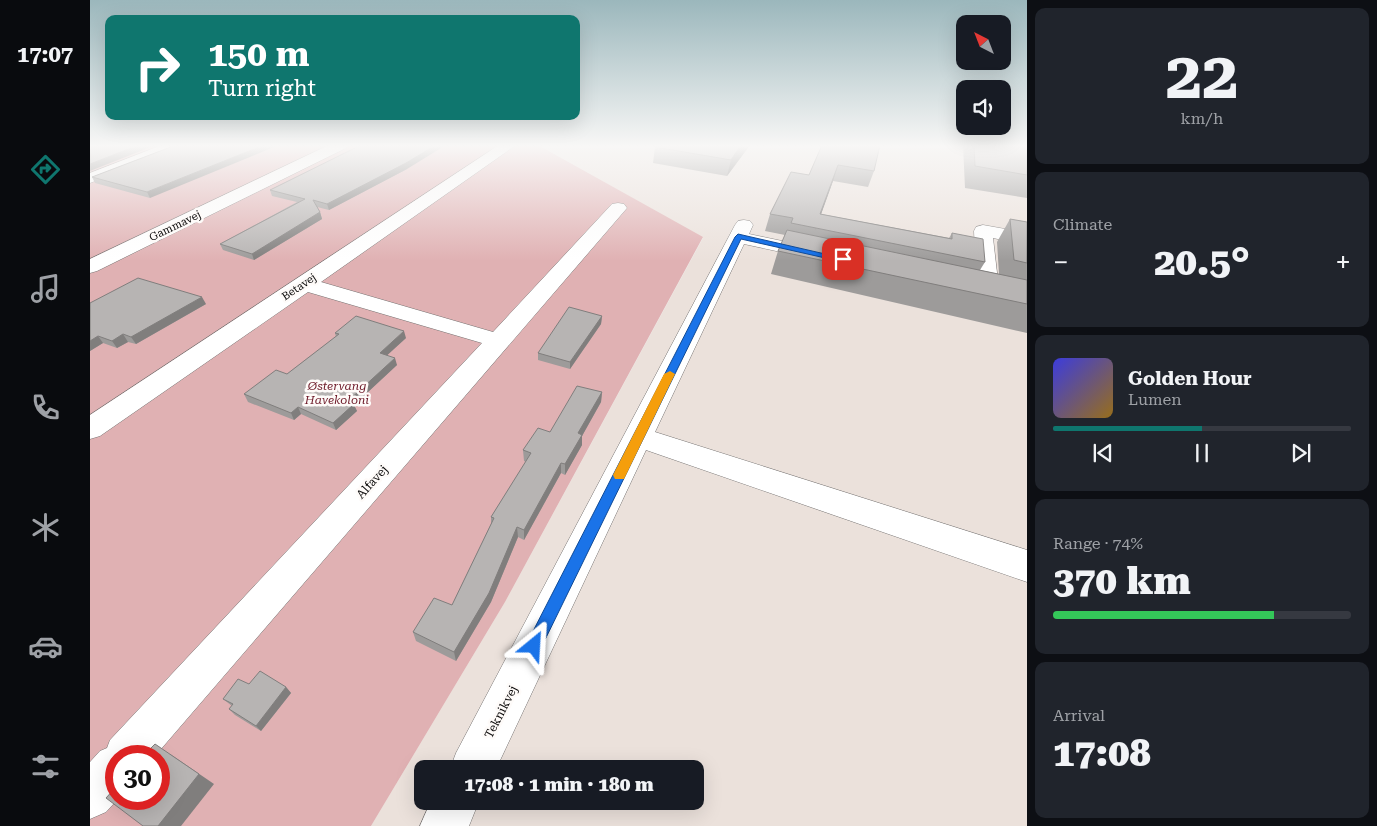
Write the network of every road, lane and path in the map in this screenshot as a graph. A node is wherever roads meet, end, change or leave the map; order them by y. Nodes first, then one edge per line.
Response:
1 (262, 184) edge
2 (451, 184) edge
3 (618, 208) dead end
4 (1027, 239) edge
5 (837, 258) edge
6 (90, 268) edge
7 (304, 284) junction
8 (1011, 296) edge
9 (499, 341) junction
10 (90, 430) edge
11 (638, 437) junction
12 (1027, 566) edge
13 (136, 745) edge
14 (476, 760) edge
15 (105, 779) edge
16 (90, 796) edge
17 (452, 810) edge
18 (444, 826) edge

1 - 6 street, Gammavej
2 - 7 street, Betavej
3 - 9 street, Alfavej
4 - 8 street
5 - 11 street, Teknikvej
7 - 9 street
7 - 10 street, Betavej
9 - 13 street, Alfavej
11 - 12 street
11 - 14 street, Teknikvej
15 - 16 street
17 - 18 street

